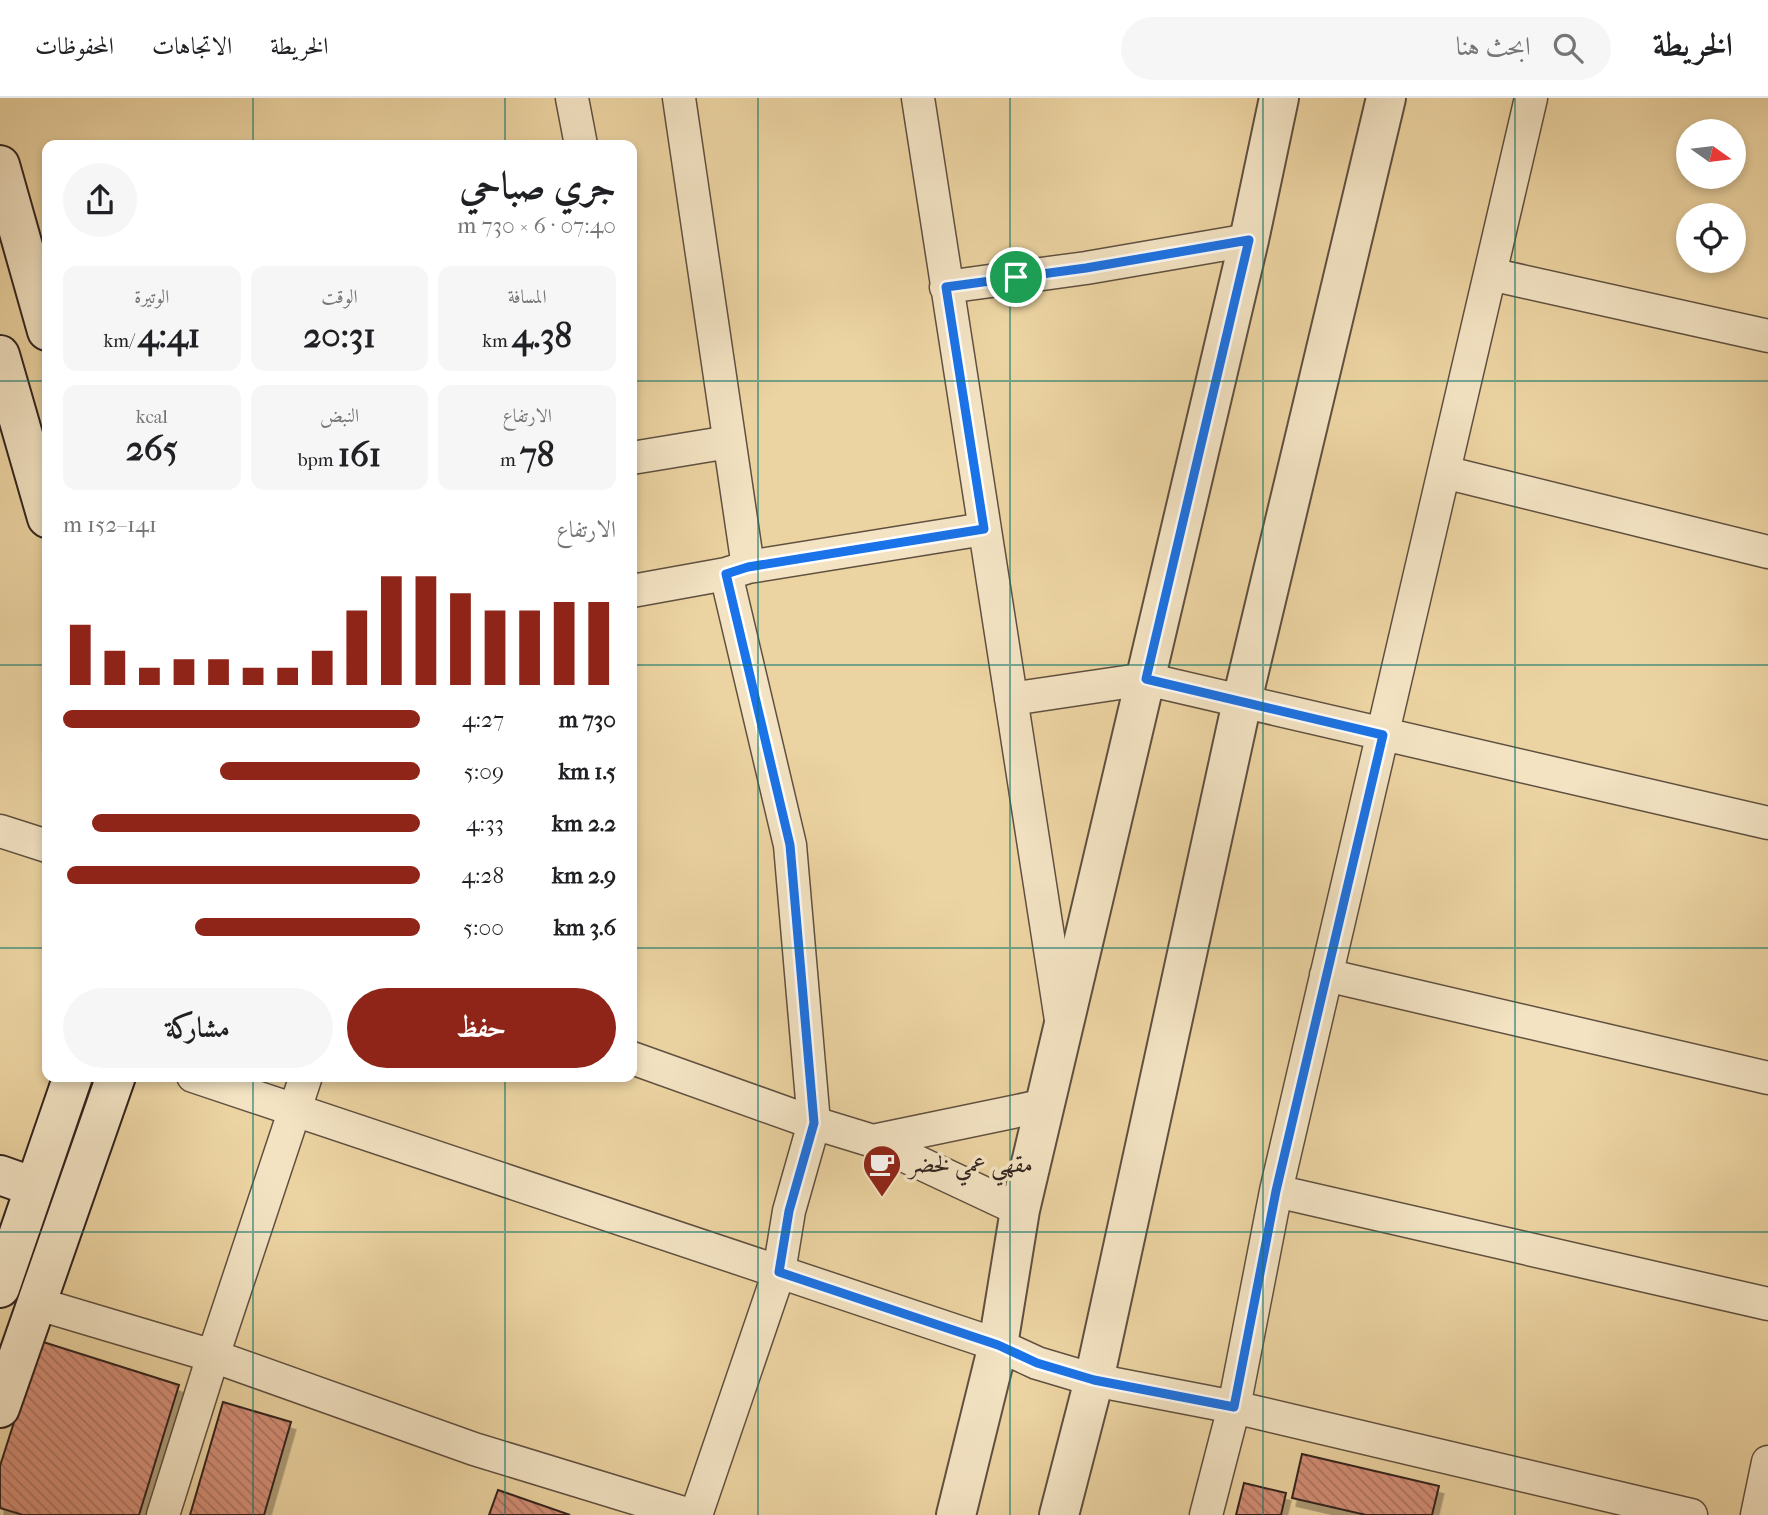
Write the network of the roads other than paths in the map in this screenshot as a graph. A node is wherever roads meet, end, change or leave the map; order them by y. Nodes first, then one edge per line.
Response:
1 (572, 98) edge
2 (679, 98) edge
3 (918, 98) edge
4 (1279, 98) edge
5 (1386, 98) edge
6 (1531, 98) edge
7 (580, 140) edge
8 (0, 165) edge
9 (1249, 240) junction
10 (1490, 274) junction
11 (41, 287) edge
12 (946, 287) junction
13 (1768, 337) edge
14 (0, 355) edge
15 (729, 442) junction
16 (637, 457) edge
17 (1444, 472) junction
18 (42, 501) edge
19 (984, 529) junction
20 (1768, 552) edge
21 (737, 570) junction
22 (637, 590) edge
23 (1146, 679) junction
24 (1011, 699) junction
25 (1243, 701) junction
26 (1383, 735) junction
27 (1768, 823) edge
28 (0, 831) edge
29 (42, 844) edge
30 (1326, 975) junction
31 (1063, 1033) junction
32 (637, 1060) edge
33 (1768, 1078) edge
34 (70, 1082) edge
35 (114, 1082) edge
36 (212, 1082) edge
37 (304, 1082) edge
38 (1046, 1105) junction
39 (296, 1109) junction
40 (814, 1123) junction
41 (873, 1141) junction
42 (17, 1181) edge
43 (1276, 1191) junction
44 (1020, 1210) junction
45 (779, 1272) junction
46 (0, 1288) edge
47 (35, 1303) junction
48 (1768, 1304) edge
49 (998, 1345) junction
50 (212, 1356) junction
51 (1094, 1380) junction
52 (1234, 1407) junction
53 (0, 1408) edge
54 (1768, 1462) edge
55 (1610, 1506) edge
56 (163, 1515) edge
57 (690, 1515) edge
58 (696, 1515) edge
59 (956, 1515) edge
60 (1059, 1515) edge
61 (1206, 1515) edge
62 (1691, 1515) edge
63 (1757, 1515) edge

1 - 7 street
2 - 15 street
3 - 12 street
4 - 9 street
5 - 25 street
6 - 10 street
8 - 11 street
9 - 12 street
9 - 23 street
10 - 13 street
10 - 17 street
12 - 19 street
14 - 18 street
15 - 16 street
15 - 21 street
17 - 20 street
17 - 26 street
19 - 21 street
19 - 24 street
21 - 22 street
21 - 40 street
23 - 24 street
23 - 25 street
23 - 31 street
24 - 31 street
25 - 26 street
25 - 51 street
26 - 27 street
26 - 30 street
28 - 29 street
30 - 33 street
30 - 43 street
31 - 38 street
32 - 40 street
34 - 42 street
35 - 47 street
36 - 39 street
37 - 39 street
38 - 41 street
38 - 44 street
39 - 45 street
39 - 50 street
40 - 41 street
40 - 45 street
41 - 44 street
42 - 46 street
43 - 48 street
43 - 52 street
44 - 49 street
45 - 49 street
45 - 58 street
47 - 50 street
47 - 53 street
49 - 51 street
49 - 59 street
50 - 56 street
50 - 57 street
51 - 52 street
51 - 60 street
52 - 55 street
52 - 61 street
54 - 63 street
55 - 62 street

